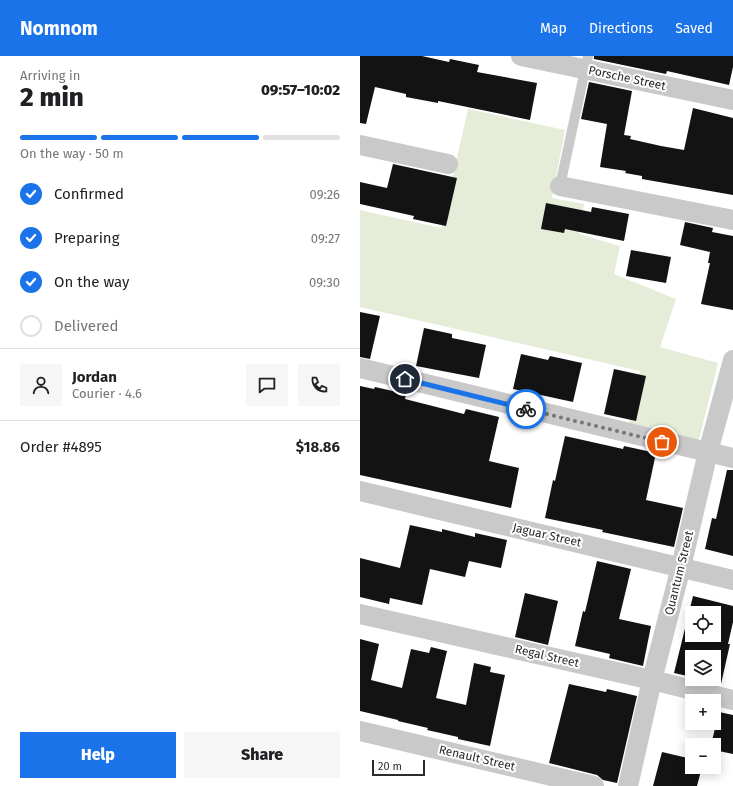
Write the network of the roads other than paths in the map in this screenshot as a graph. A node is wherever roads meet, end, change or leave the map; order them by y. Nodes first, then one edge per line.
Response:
1 (521, 56) edge
2 (586, 62) edge
3 (733, 100) edge
4 (360, 145) edge
5 (448, 164) dead end
6 (560, 186) joint
7 (733, 220) edge
8 (733, 360) edge
9 (360, 368) edge
10 (708, 452) junction
11 (733, 458) edge
12 (360, 491) edge
13 (681, 567) junction
14 (733, 580) edge
15 (360, 614) edge
16 (652, 680) junction
17 (733, 700) edge
18 (360, 731) edge
19 (588, 784) edge
20 (559, 786) edge
21 (628, 786) edge

1 - 2 street, Porsche Street
2 - 3 street, Porsche Street
2 - 6 lane
4 - 5 street
6 - 7 street
8 - 10 street, Quantum Street
9 - 10 street
10 - 11 street
10 - 13 street, Quantum Street
12 - 13 street, Jaguar Street
13 - 14 street, Jaguar Street
13 - 16 street, Quantum Street
15 - 16 street, Regal Street
16 - 17 street, Regal Street
16 - 21 street, Quantum Street
18 - 19 street, Renault Street
19 - 20 street

